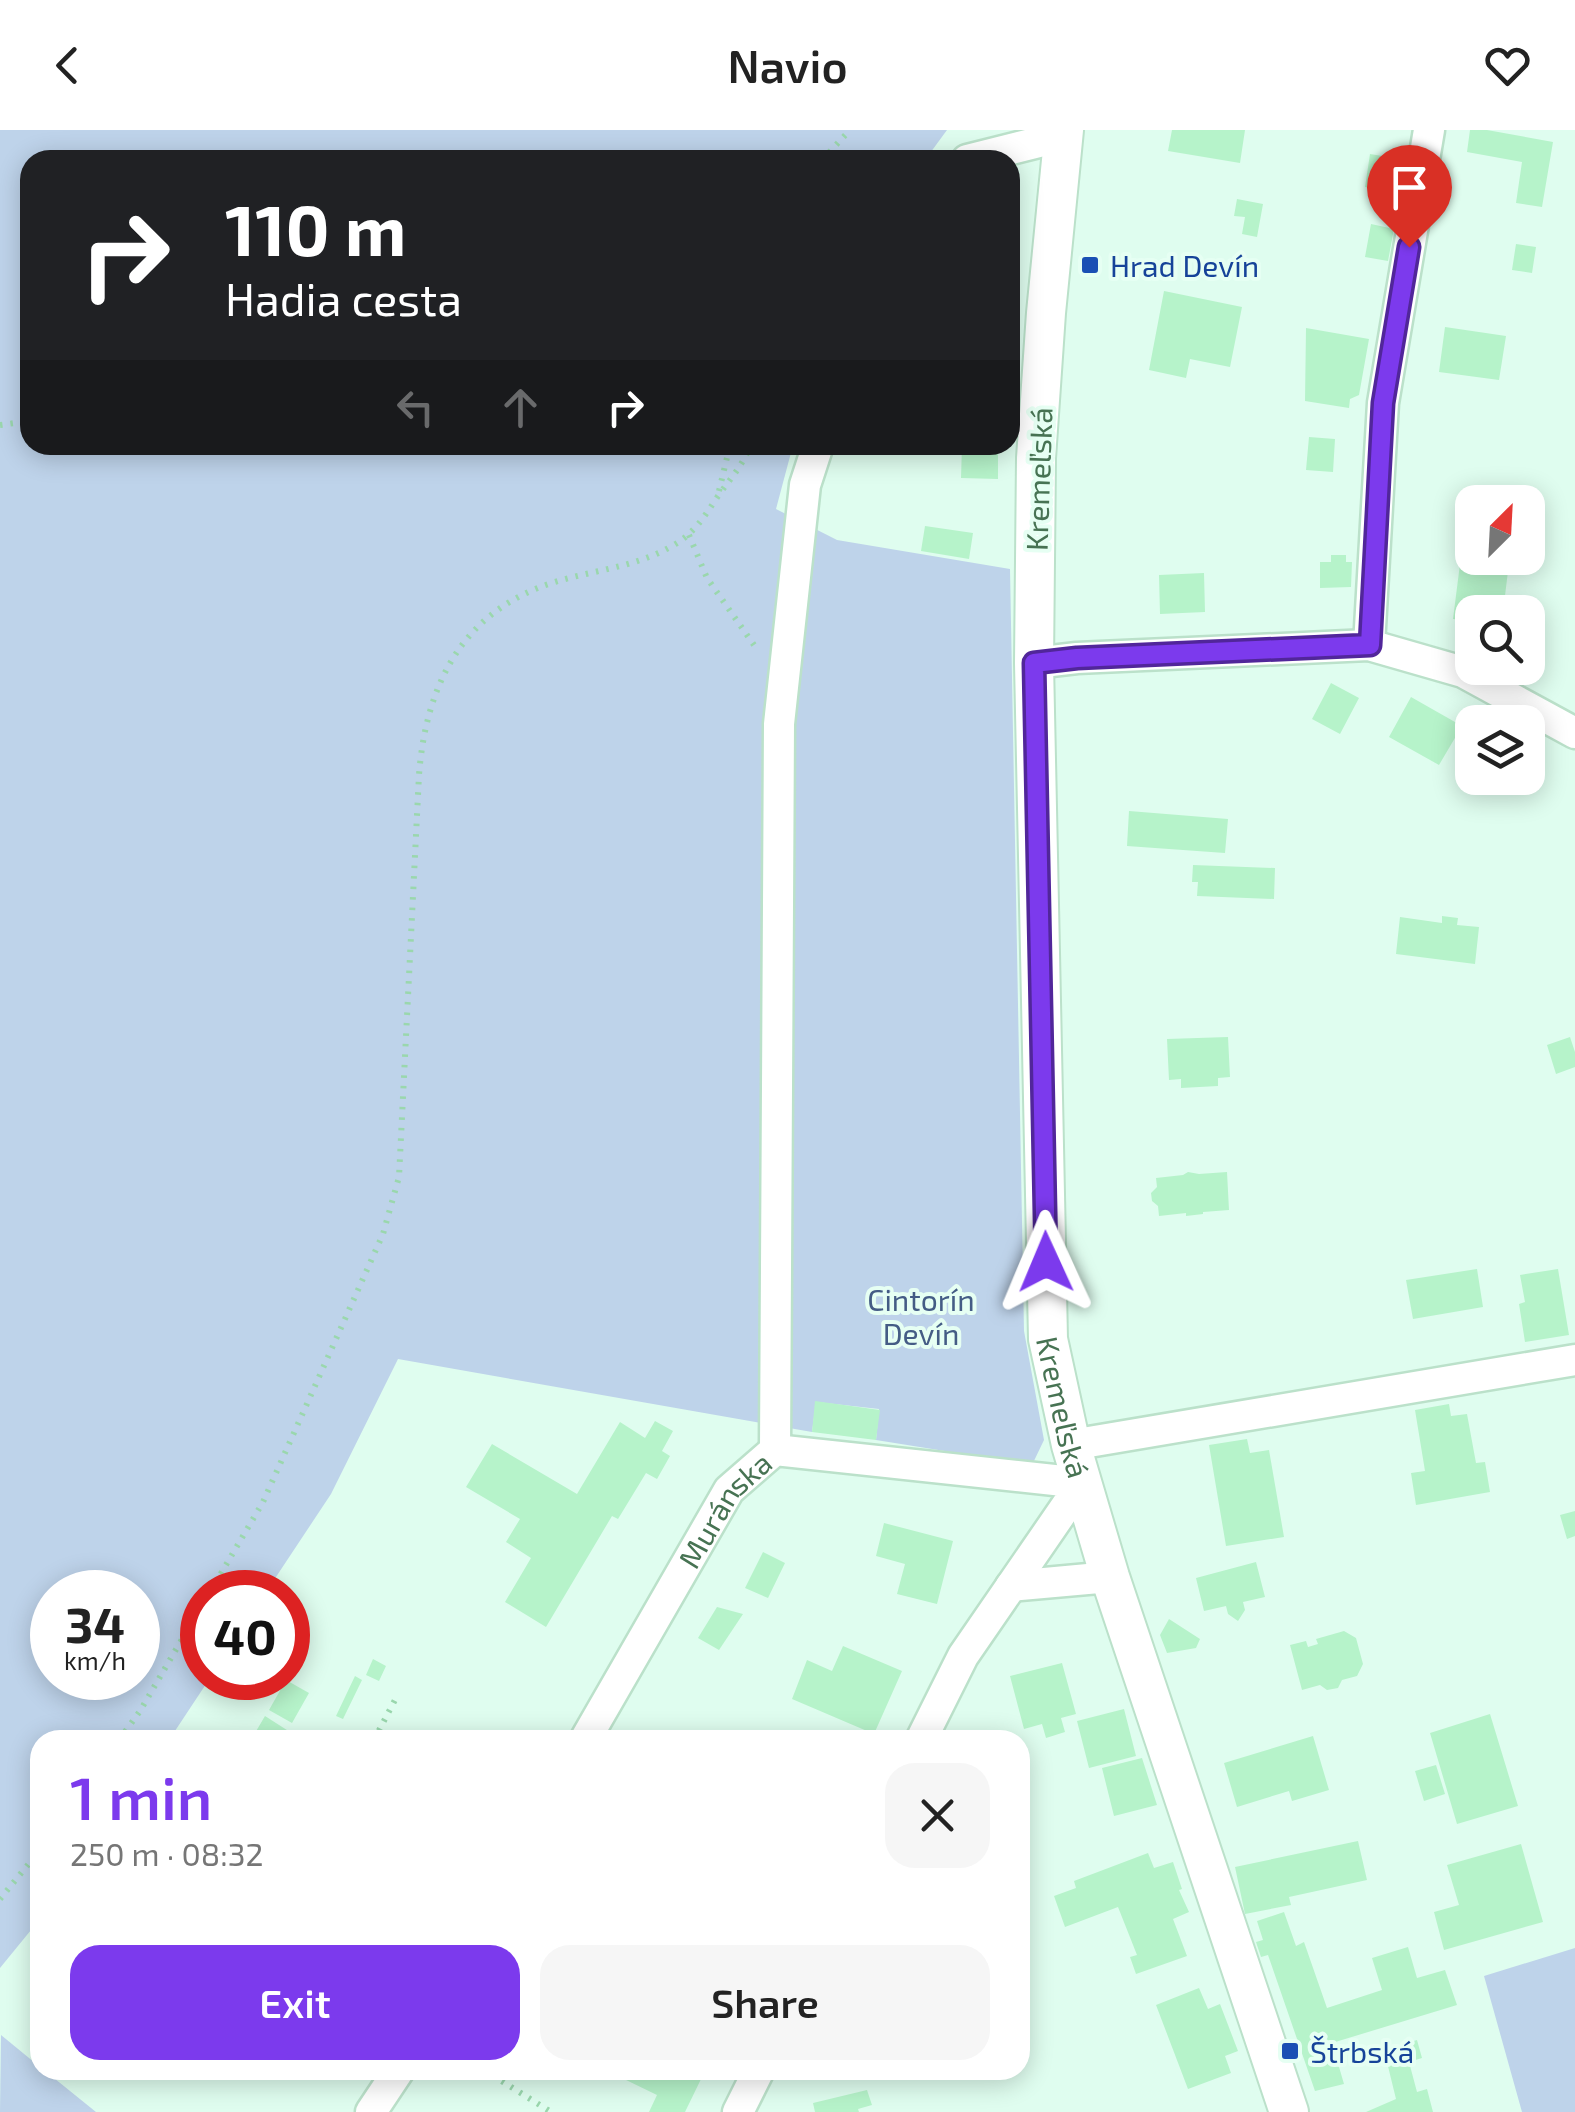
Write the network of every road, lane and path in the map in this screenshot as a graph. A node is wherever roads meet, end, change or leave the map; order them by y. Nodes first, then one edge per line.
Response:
1 (850, 130) edge
2 (1429, 130) edge
3 (1063, 133) edge
4 (831, 150) edge
5 (1003, 150) edge
6 (728, 455) edge
7 (747, 455) edge
8 (815, 455) edge
9 (718, 497) junction
10 (689, 535) junction
11 (1370, 645) junction
12 (1034, 663) junction
13 (783, 686) junction
14 (1575, 733) edge
15 (1575, 1360) edge
16 (1071, 1445) junction
17 (776, 1450) junction
18 (1082, 1484) junction
19 (223, 1570) edge
20 (1110, 1576) junction
21 (1011, 1586) junction
22 (180, 1643) edge
23 (396, 1696) dead end
24 (126, 1730) edge
25 (379, 1730) edge
26 (591, 1730) edge
27 (927, 1730) edge
28 (30, 1862) edge
29 (0, 1898) edge
30 (392, 2080) edge
31 (500, 2080) edge
32 (753, 2080) edge
33 (371, 2112) edge
34 (550, 2112) edge
35 (738, 2112) edge
36 (1289, 2112) edge

1 - 4 path
2 - 11 street
3 - 5 street
3 - 12 street, Kremeľská
6 - 9 path
7 - 9 path
8 - 13 street
9 - 10 path
10 - 13 path
10 - 19 path
11 - 12 street
11 - 14 street
12 - 16 street, Kremeľská
13 - 17 street
15 - 16 street
16 - 18 street, Kremeľská
17 - 18 street, Muránska
17 - 26 street, Muránska
18 - 20 street, Kremeľská
18 - 21 street
20 - 21 street
20 - 36 street, Kremeľská
21 - 27 street
22 - 24 path
23 - 25 path
28 - 29 path
30 - 33 street
31 - 34 path
32 - 35 street

